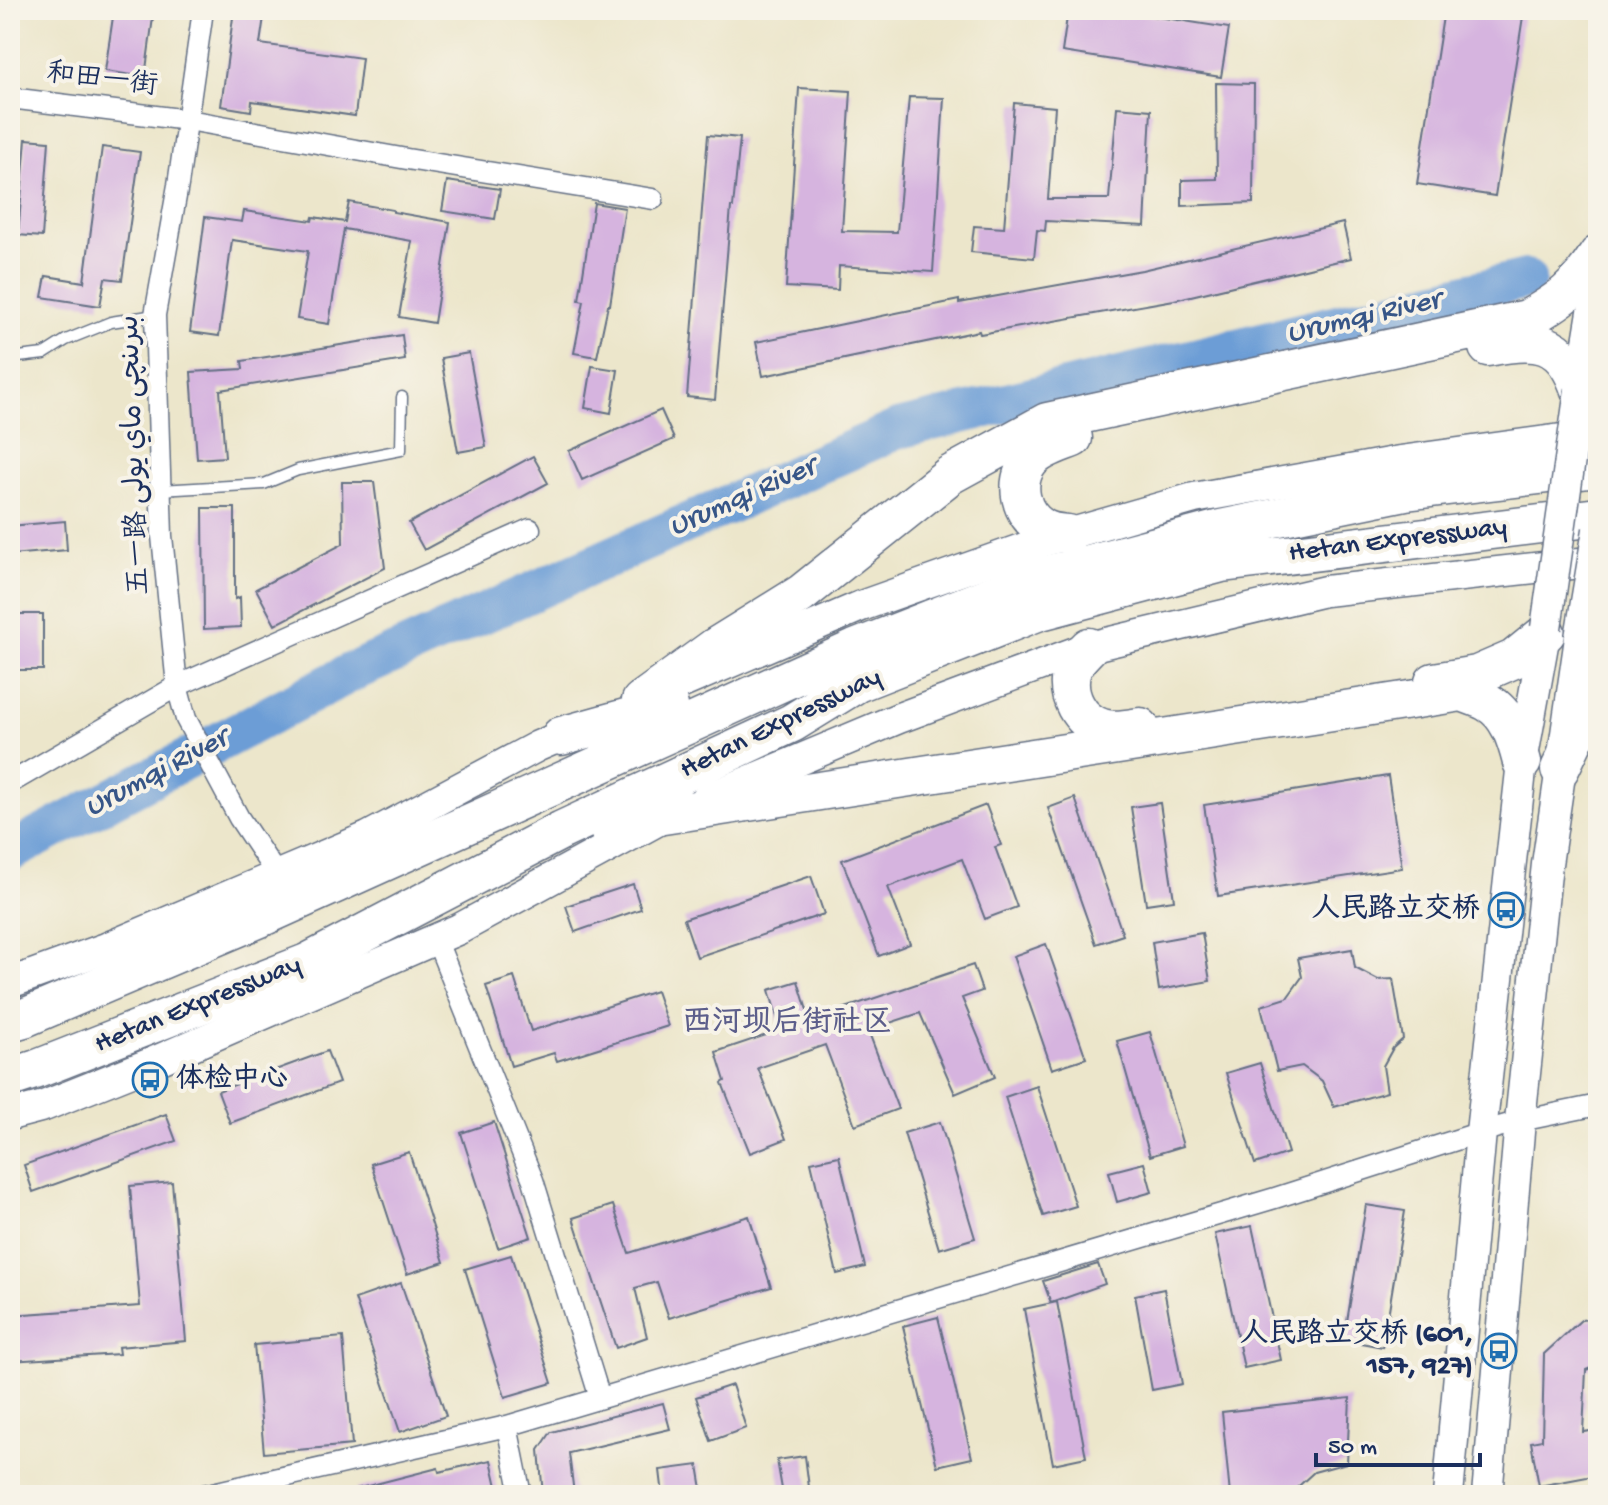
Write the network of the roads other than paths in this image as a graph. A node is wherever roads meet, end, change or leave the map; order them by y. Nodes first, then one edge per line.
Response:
1 (203, 10) edge
2 (10, 98) edge
3 (188, 120) junction
4 (653, 199) dead end
5 (1598, 255) edge
6 (1598, 282) edge
7 (155, 315) junction
8 (10, 358) edge
9 (1580, 390) junction
10 (402, 397) dead end
11 (1598, 434) edge
12 (1598, 468) edge
13 (160, 490) junction
14 (1598, 517) edge
15 (530, 529) dead end
16 (1598, 530) edge
17 (1068, 534) junction
18 (1576, 612) edge
19 (1089, 647) junction
20 (826, 662) junction
21 (177, 686) junction
22 (1598, 696) edge
23 (641, 701) junction
24 (561, 736) junction
25 (1522, 762) junction
26 (1560, 769) junction
27 (10, 783) edge
28 (671, 814) junction
29 (562, 830) junction
30 (277, 875) junction
31 (436, 939) junction
32 (10, 983) edge
33 (10, 1022) edge
34 (10, 1078) edge
35 (1598, 1105) edge
36 (10, 1115) edge
37 (1520, 1121) junction
38 (1481, 1132) junction
39 (600, 1398) junction
40 (507, 1426) junction
41 (204, 1495) edge
42 (521, 1495) edge
43 (1448, 1495) edge
44 (1487, 1495) edge

1 - 3 street, 五一路 بىرىنچى ماي يولى
2 - 3 street, 和田一街
3 - 4 street, 和田一街
3 - 7 street, 五一路 بىرىنچى ماي يولى
5 - 23 highway
6 - 9 street
7 - 8 lane
7 - 13 street, 五一路 بىرىنچى ماي يولى
9 - 17 highway
9 - 18 street, bridge
10 - 13 lane
11 - 17 street
12 - 20 highway, Hetan Expressway
13 - 21 street, 五一路 بىرىنچى ماي يولى
14 - 29 highway, Hetan Expressway
15 - 21 street
16 - 18 street, bridge
17 - 23 street
18 - 19 street
18 - 19 highway
18 - 25 street
18 - 26 street
19 - 28 street
20 - 24 highway
20 - 33 highway, Hetan Expressway
21 - 27 street
21 - 30 street, 五一路 بىرىنچى ماي يولى
22 - 26 highway
23 - 24 street
24 - 30 street
25 - 28 highway
25 - 38 street
26 - 37 street
28 - 29 highway
28 - 31 street
29 - 34 highway, Hetan Expressway
30 - 32 street
31 - 36 street
31 - 39 street
35 - 37 street
37 - 38 street
37 - 44 street
38 - 39 street
38 - 43 street
39 - 40 street
40 - 41 street
40 - 42 street

